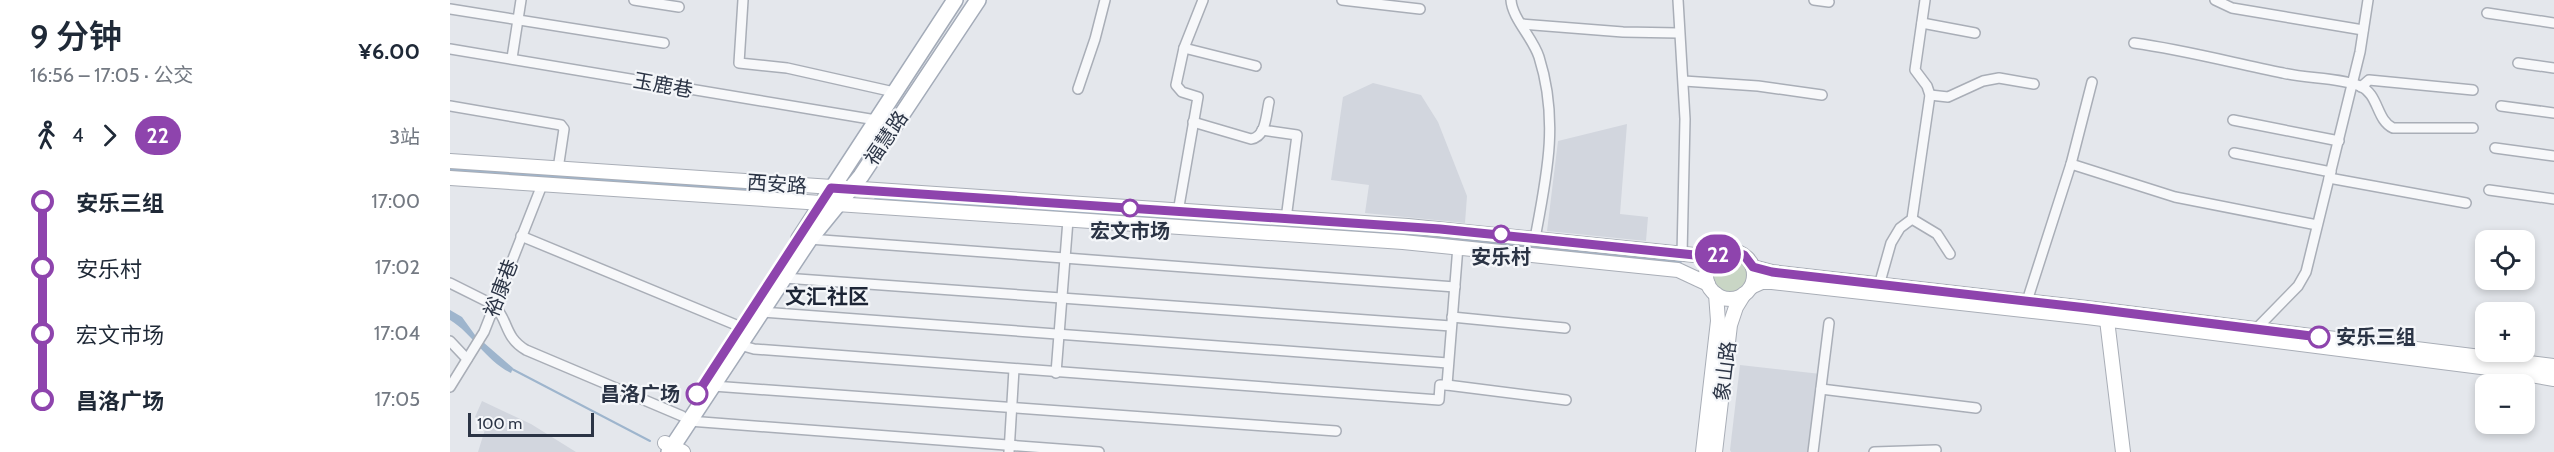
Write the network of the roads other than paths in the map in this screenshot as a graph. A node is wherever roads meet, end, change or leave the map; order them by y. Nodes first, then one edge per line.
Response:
1 (521, 0) edge
2 (634, 0) edge
3 (743, 0) edge
4 (955, 0) edge
5 (978, 0) edge
6 (1105, 0) edge
7 (1203, 0) edge
8 (1342, 0) edge
9 (1511, 0) edge
10 (1678, 0) edge
11 (1814, 0) edge
12 (1925, 0) edge
13 (2215, 0) edge
14 (2368, 0) edge
15 (1829, 2) dead end
16 (1404, 3) edge
17 (679, 7) dead end
18 (450, 9) edge
19 (1420, 9) dead end
20 (2487, 13) dead end
21 (518, 20) junction
22 (1922, 23) junction
23 (2554, 23) edge
24 (1522, 24) junction
25 (2363, 30) junction
26 (1678, 33) junction
27 (1976, 33) dead end
28 (664, 43) dead end
29 (2134, 43) dead end
30 (1184, 48) junction
31 (450, 49) edge
32 (512, 58) junction
33 (2518, 63) dead end
34 (1256, 66) dead end
35 (2554, 68) edge
36 (1684, 81) junction
37 (2092, 82) dead end
38 (2034, 84) dead end
39 (2357, 85) junction
40 (1078, 89) dead end
41 (2473, 90) dead end
42 (894, 92) junction
43 (1930, 95) junction
44 (1822, 96) dead end
45 (1269, 102) dead end
46 (450, 106) edge
47 (2501, 106) dead end
48 (2554, 113) edge
49 (876, 120) junction
50 (2233, 120) dead end
51 (1193, 122) junction
52 (2473, 128) dead end
53 (1262, 130) junction
54 (2339, 141) junction
55 (2495, 148) dead end
56 (2234, 153) dead end
57 (2554, 156) edge
58 (450, 161) edge
59 (2071, 164) junction
60 (558, 169) junction
61 (2330, 175) junction
62 (450, 178) edge
63 (542, 184) junction
64 (831, 188) junction
65 (851, 189) junction
66 (2489, 190) dead end
67 (2554, 199) edge
68 (821, 203) junction
69 (2466, 203) dead end
70 (838, 204) junction
71 (1178, 212) junction
72 (1286, 219) junction
73 (1912, 219) junction
74 (1068, 220) junction
75 (2317, 225) junction
76 (521, 236) junction
77 (1535, 238) junction
78 (809, 239) junction
79 (1458, 246) junction
80 (1682, 255) junction
81 (1950, 255) dead end
82 (1714, 257) junction
83 (1065, 259) junction
84 (1753, 267) junction
85 (784, 278) junction
86 (450, 283) edge
87 (1455, 287) junction
88 (1712, 289) junction
89 (1878, 289) junction
90 (1748, 290) junction
91 (1062, 297) junction
92 (2027, 301) junction
93 (494, 305) junction
94 (761, 312) junction
95 (2107, 320) junction
96 (1452, 321) junction
97 (1829, 323) dead end
98 (741, 327) junction
99 (1565, 328) dead end
100 (2249, 331) junction
101 (1059, 334) junction
102 (450, 341) edge
103 (740, 345) junction
104 (469, 356) junction
105 (1448, 363) junction
106 (2489, 363) junction
107 (2554, 366) edge
108 (1014, 369) junction
109 (1056, 373) junction
110 (2554, 379) edge
111 (1447, 385) junction
112 (713, 386) junction
113 (450, 387) edge
114 (1821, 389) junction
115 (1566, 400) dead end
116 (1011, 407) junction
117 (1977, 408) dead end
118 (686, 419) junction
119 (1336, 430) dead end
120 (670, 449) edge
121 (1009, 449) edge
122 (1936, 450) dead end
123 (1099, 452) edge
124 (1703, 452) edge
125 (1715, 452) edge
126 (1813, 452) edge
127 (1874, 452) edge
128 (2123, 452) edge

1 - 21 street
2 - 17 street
3 - 42 street
4 - 42 main road, 福慧路
5 - 65 main road, 福慧路
6 - 40 street
7 - 30 street
8 - 16 street
9 - 24 street
10 - 26 street
11 - 15 street
12 - 22 street
13 - 25 street
14 - 25 street
16 - 19 street
18 - 21 street
20 - 23 street
21 - 28 street
21 - 32 street
22 - 27 street
22 - 43 street
24 - 26 street
24 - 77 street
25 - 39 street
26 - 36 street
29 - 39 street
30 - 34 street
30 - 51 street
31 - 32 street, 玉鹿巷
32 - 49 street, 玉鹿巷
33 - 35 street
36 - 44 street
36 - 80 street
37 - 59 street
38 - 43 street
39 - 41 street
39 - 52 street
39 - 54 street
42 - 49 main road, 福慧路
43 - 73 street
45 - 53 street
46 - 60 street
47 - 48 street
49 - 64 main road, 福慧路
50 - 54 street
51 - 53 street
51 - 71 street
53 - 72 street
54 - 61 street
55 - 57 street
56 - 61 street
58 - 60 street, 西安路
59 - 75 street
59 - 92 street
60 - 64 street, 西安路
61 - 69 street
61 - 75 street
62 - 63 street, 西安路
63 - 68 street, 西安路
63 - 76 street, 裕康巷
64 - 65 street, 西安路
64 - 68 main road, 福慧路
65 - 70 main road, 福慧路
65 - 71 street, 西安路
66 - 67 street
68 - 70 street, 西安路
68 - 98 main road, 福慧路
70 - 74 street, 西安路
70 - 78 main road, 福慧路
71 - 72 street, 西安路
72 - 77 street, 西安路
73 - 81 street
73 - 89 street
74 - 79 street, 西安路
74 - 83 street
75 - 100 street
76 - 93 street, 裕康巷
76 - 98 street
77 - 80 street, 西安路
78 - 83 street
78 - 85 main road, 福慧路
79 - 87 street
79 - 88 street, 西安路
80 - 82 street, 西安路
82 - 84 street
82 - 88 street
83 - 87 street
83 - 91 street
84 - 89 street
84 - 90 street
85 - 91 street
85 - 94 main road, 福慧路
86 - 93 street
87 - 96 street
88 - 90 street
88 - 124 street, 象山路
89 - 90 street
89 - 92 street
89 - 95 street
90 - 125 street, 象山路
91 - 96 street
91 - 101 street
92 - 100 street
93 - 104 street, 裕康巷
93 - 118 street
94 - 101 street
94 - 103 main road, 福慧路
95 - 100 street
95 - 128 street
96 - 99 street
96 - 105 street
97 - 114 street
98 - 118 main road, 福慧路
100 - 106 street
101 - 105 street
101 - 109 street
102 - 104 street
103 - 108 street
103 - 112 main road, 福慧路
104 - 113 street, 裕康巷
105 - 111 street
106 - 107 street
106 - 110 street
108 - 109 street
108 - 116 street
109 - 111 street
111 - 115 street
112 - 116 street
112 - 118 main road, 福慧路
114 - 117 street
114 - 126 street
116 - 119 street
116 - 121 street
118 - 120 main road, 福慧路
118 - 121 street
121 - 123 street
122 - 127 street

